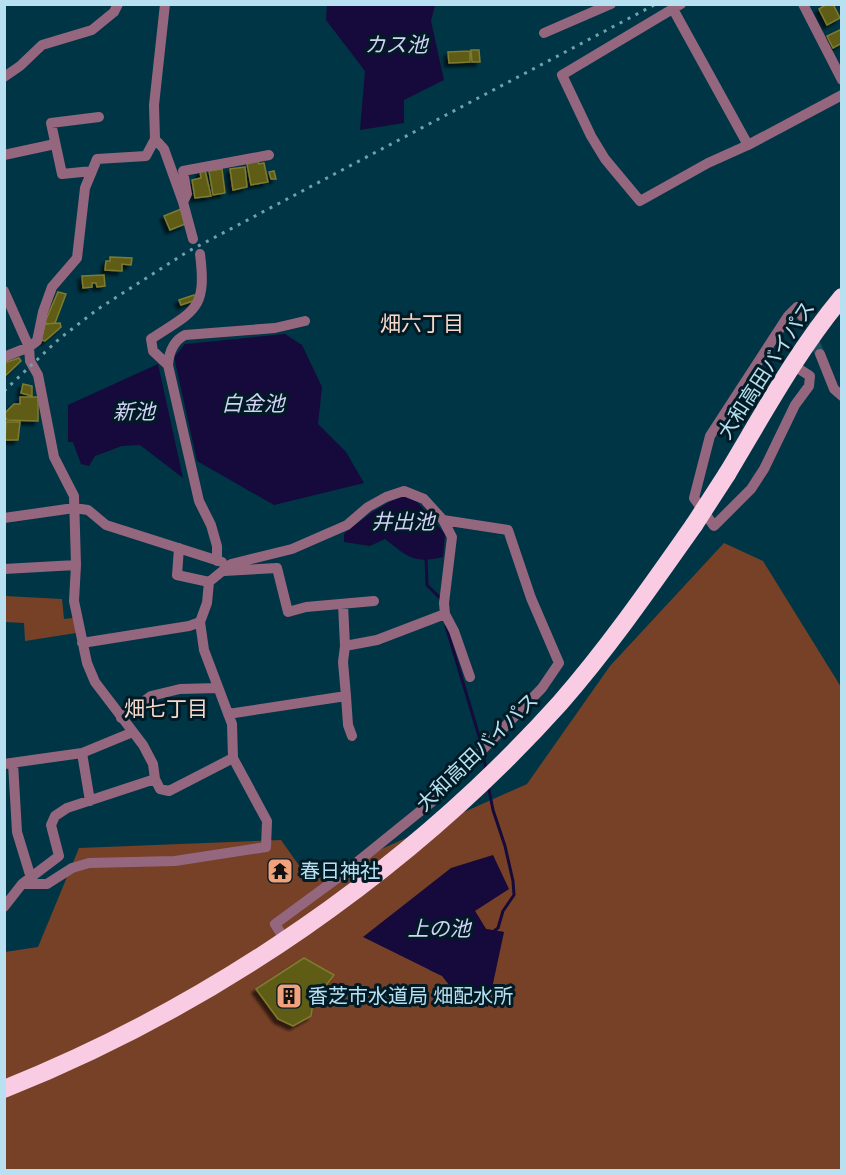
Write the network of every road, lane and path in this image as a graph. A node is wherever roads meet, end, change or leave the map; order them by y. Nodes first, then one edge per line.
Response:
1 (118, 4) edge
2 (165, 4) edge
3 (611, 4) edge
4 (804, 4) edge
5 (677, 7) edge
6 (544, 33) dead end
7 (4, 77) edge
8 (842, 80) edge
9 (842, 95) edge
10 (99, 117) dead end
11 (154, 139) junction
12 (55, 144) junction
13 (748, 145) junction
14 (4, 155) edge
15 (269, 155) dead end
16 (92, 171) junction
17 (183, 202) junction
18 (194, 239) dead end
19 (200, 254) dead end
20 (4, 291) edge
21 (842, 297) edge
22 (802, 316) dead end
23 (305, 321) dead end
24 (28, 347) junction
25 (820, 354) tunnel mouth
26 (4, 357) edge
27 (793, 364) junction
28 (168, 365) junction
29 (842, 396) edge
30 (74, 508) junction
31 (4, 518) edge
32 (443, 520) junction
33 (178, 548) junction
34 (76, 565) junction
35 (224, 566) junction
36 (4, 569) edge
37 (209, 582) junction
38 (374, 601) dead end
39 (343, 604) junction
40 (445, 614) junction
41 (200, 622) junction
42 (82, 643) junction
43 (345, 646) junction
44 (470, 676) dead end
45 (218, 688) junction
46 (542, 688) junction
47 (346, 696) junction
48 (560, 702) junction
49 (228, 714) junction
50 (122, 718) junction
51 (133, 732) junction
52 (352, 736) dead end
53 (82, 753) junction
54 (233, 758) junction
55 (9, 764) edge
56 (155, 779) junction
57 (90, 801) junction
58 (26, 881) junction
59 (4, 907) edge
60 (285, 940) junction
61 (4, 1089) edge

1 - 7 street
2 - 11 street
3 - 6 street
4 - 8 street
5 - 13 street
5 - 13 street
9 - 13 street
10 - 12 street
11 - 16 street
11 - 17 street
12 - 14 street
12 - 16 street
15 - 17 street
16 - 24 street
17 - 18 street
19 - 28 street
20 - 24 street
21 - 27 highway, 大和高田バイパス
22 - 27 street
23 - 28 street
24 - 26 street
24 - 30 street
25 - 29 street
27 - 48 highway, 大和高田バイパス, bridge
28 - 35 street
30 - 31 street
30 - 33 street
30 - 34 street
32 - 35 street
32 - 40 street
32 - 46 street
33 - 35 street
33 - 37 street
34 - 36 street
34 - 42 street
35 - 37 street
35 - 39 street
37 - 41 street
38 - 39 street
39 - 43 street
40 - 43 street
40 - 44 street
41 - 42 street
41 - 45 street
42 - 50 street
43 - 47 street
45 - 49 street
45 - 50 street
46 - 48 street
46 - 60 street
47 - 49 street
47 - 52 street
48 - 60 highway, 大和高田バイパス
49 - 54 street
50 - 51 street
51 - 53 street
51 - 56 street
53 - 55 street
53 - 57 street
54 - 56 street
54 - 58 street
55 - 58 street
56 - 57 street
57 - 58 street
58 - 59 street
60 - 61 highway, 大和高田バイパス

